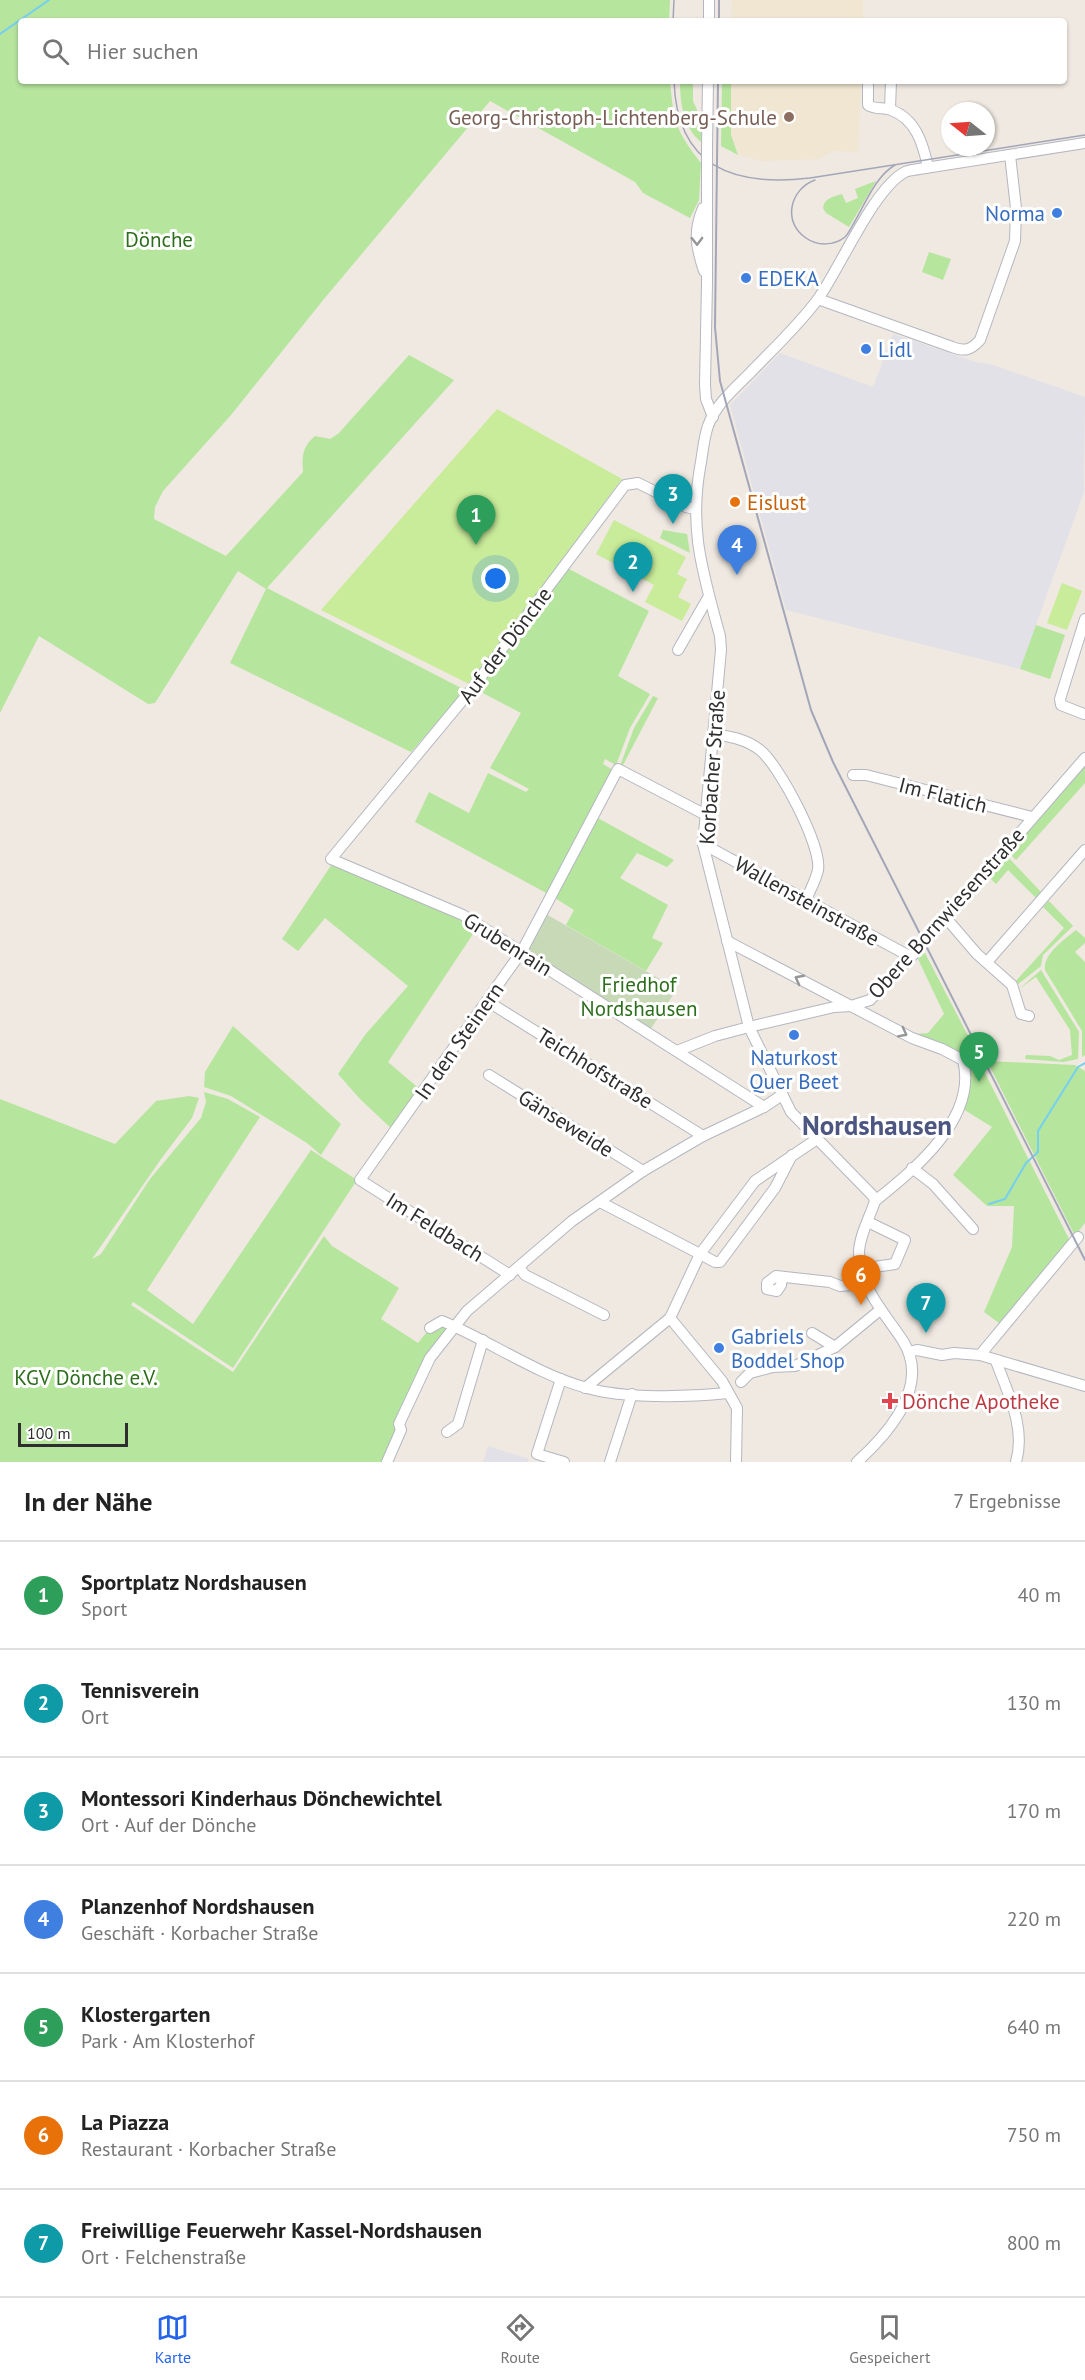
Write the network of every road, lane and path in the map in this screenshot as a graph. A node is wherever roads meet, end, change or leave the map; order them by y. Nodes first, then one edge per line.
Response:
1 (709, 0) edge
2 (709, 18) edge
3 (708, 84) edge
4 (868, 84) edge
5 (891, 84) edge
6 (890, 110) junction
7 (1085, 143) edge
8 (1010, 155) junction
9 (928, 167) junction
10 (818, 299) junction
11 (713, 417) junction
12 (695, 509) junction
13 (709, 596) junction
14 (1085, 619) edge
15 (1082, 641) edge
16 (678, 650) dead end
17 (1084, 714) edge
18 (712, 734) junction
19 (1085, 758) edge
20 (853, 775) dead end
21 (704, 814) junction
22 (1032, 817) junction
23 (703, 844) junction
24 (1085, 850) edge
25 (331, 860) joint
26 (806, 900) junction
27 (946, 918) junction
28 (728, 941) junction
29 (522, 951) junction
30 (911, 957) junction
31 (987, 962) junction
32 (487, 1002) junction
33 (851, 1006) junction
34 (1029, 1016) dead end
35 (749, 1027) junction
36 (677, 1051) junction
37 (489, 1075) dead end
38 (782, 1095) junction
39 (764, 1107) junction
40 (703, 1136) junction
41 (817, 1139) junction
42 (792, 1154) junction
43 (912, 1168) junction
44 (643, 1170) junction
45 (360, 1180) joint
46 (875, 1201) junction
47 (600, 1202) junction
48 (868, 1222) junction
49 (973, 1229) dead end
50 (1078, 1237) dead end
51 (700, 1254) junction
52 (519, 1267) junction
53 (863, 1274) junction
54 (510, 1275) junction
55 (782, 1277) dead end
56 (880, 1310) junction
57 (604, 1315) dead end
58 (670, 1318) junction
59 (454, 1326) junction
60 (430, 1328) dead end
61 (813, 1333) dead end
62 (483, 1340) junction
63 (835, 1347) junction
64 (909, 1352) junction
65 (980, 1355) junction
66 (996, 1361) junction
67 (561, 1379) junction
68 (741, 1382) dead end
69 (1085, 1386) edge
70 (585, 1388) junction
71 (728, 1393) junction
72 (632, 1394) junction
73 (447, 1432) dead end
74 (387, 1462) edge
75 (564, 1462) edge
76 (610, 1462) edge
77 (736, 1462) edge
78 (857, 1462) edge
79 (1016, 1462) edge

1 - 2 street
3 - 11 street, bridge
4 - 6 street
5 - 6 street
6 - 9 street
7 - 8 street, Korbacher Straße
8 - 9 street, Korbacher Straße
8 - 10 street
9 - 10 street, Korbacher Straße
10 - 11 street, Korbacher Straße
11 - 12 street, Korbacher Straße
12 - 13 street, Korbacher Straße
12 - 25 street, Auf der Dönche
13 - 16 street
13 - 18 street, Korbacher Straße
14 - 15 street
15 - 17 street
18 - 21 street, Korbacher Straße
18 - 26 street
19 - 22 street, Obere Bornwiesenstraße
20 - 22 street, Im Flatich
21 - 23 street, Korbacher Straße
21 - 29 street, In den Steinern
22 - 27 street, Obere Bornwiesenstraße
23 - 26 street, Wallensteinstraße
23 - 28 street, Korbacher Straße
24 - 31 street
25 - 29 street, Grubenrain
26 - 30 street, Wallensteinstraße
27 - 30 street, Obere Bornwiesenstraße
27 - 31 street
33 -> 28 street
28 - 35 street, Korbacher Straße
29 - 32 street, In den Steinern
29 - 36 street, Grubenrain
30 - 33 street, Obere Bornwiesenstraße
31 - 34 street
32 - 40 street, Teichhofstraße
32 - 45 street, In den Steinern
33 - 35 street, Obere Bornwiesenstraße
33 -> 43 street
35 - 36 street, Obere Bornwiesenstraße
35 - 38 street, Korbacher Straße
36 - 39 street, Grubenrain
37 - 44 street, Gänseweide
38 - 39 street, Gänseweide
38 - 41 street, Korbacher Straße
39 - 40 street, Gänseweide
40 - 44 street, Gänseweide
41 - 42 street
41 - 46 street, Korbacher Straße
42 - 51 street
42 - 51 street
43 - 46 street
43 - 49 street
44 - 47 street, Gänseweide
45 - 54 street, Im Feldbach
46 - 48 street
47 - 51 street
47 - 52 street, Gänseweide
48 - 53 street
48 - 53 street
50 - 65 street
51 - 58 street
52 - 54 street, Gänseweide
52 - 57 street
53 - 55 street
53 - 56 street
54 - 59 street, Gänseweide
56 - 63 street
56 - 64 street
58 - 70 street
58 - 71 street
59 - 60 street
59 - 62 street
59 - 74 street, Gänseweide
61 - 63 street
62 - 67 street
62 - 73 street
63 - 68 street
64 - 65 street
64 - 78 street
65 - 66 street
66 - 69 street
66 - 79 street
67 - 70 street
67 - 75 street
70 - 72 street
71 - 72 street
71 - 77 street
72 - 76 street

